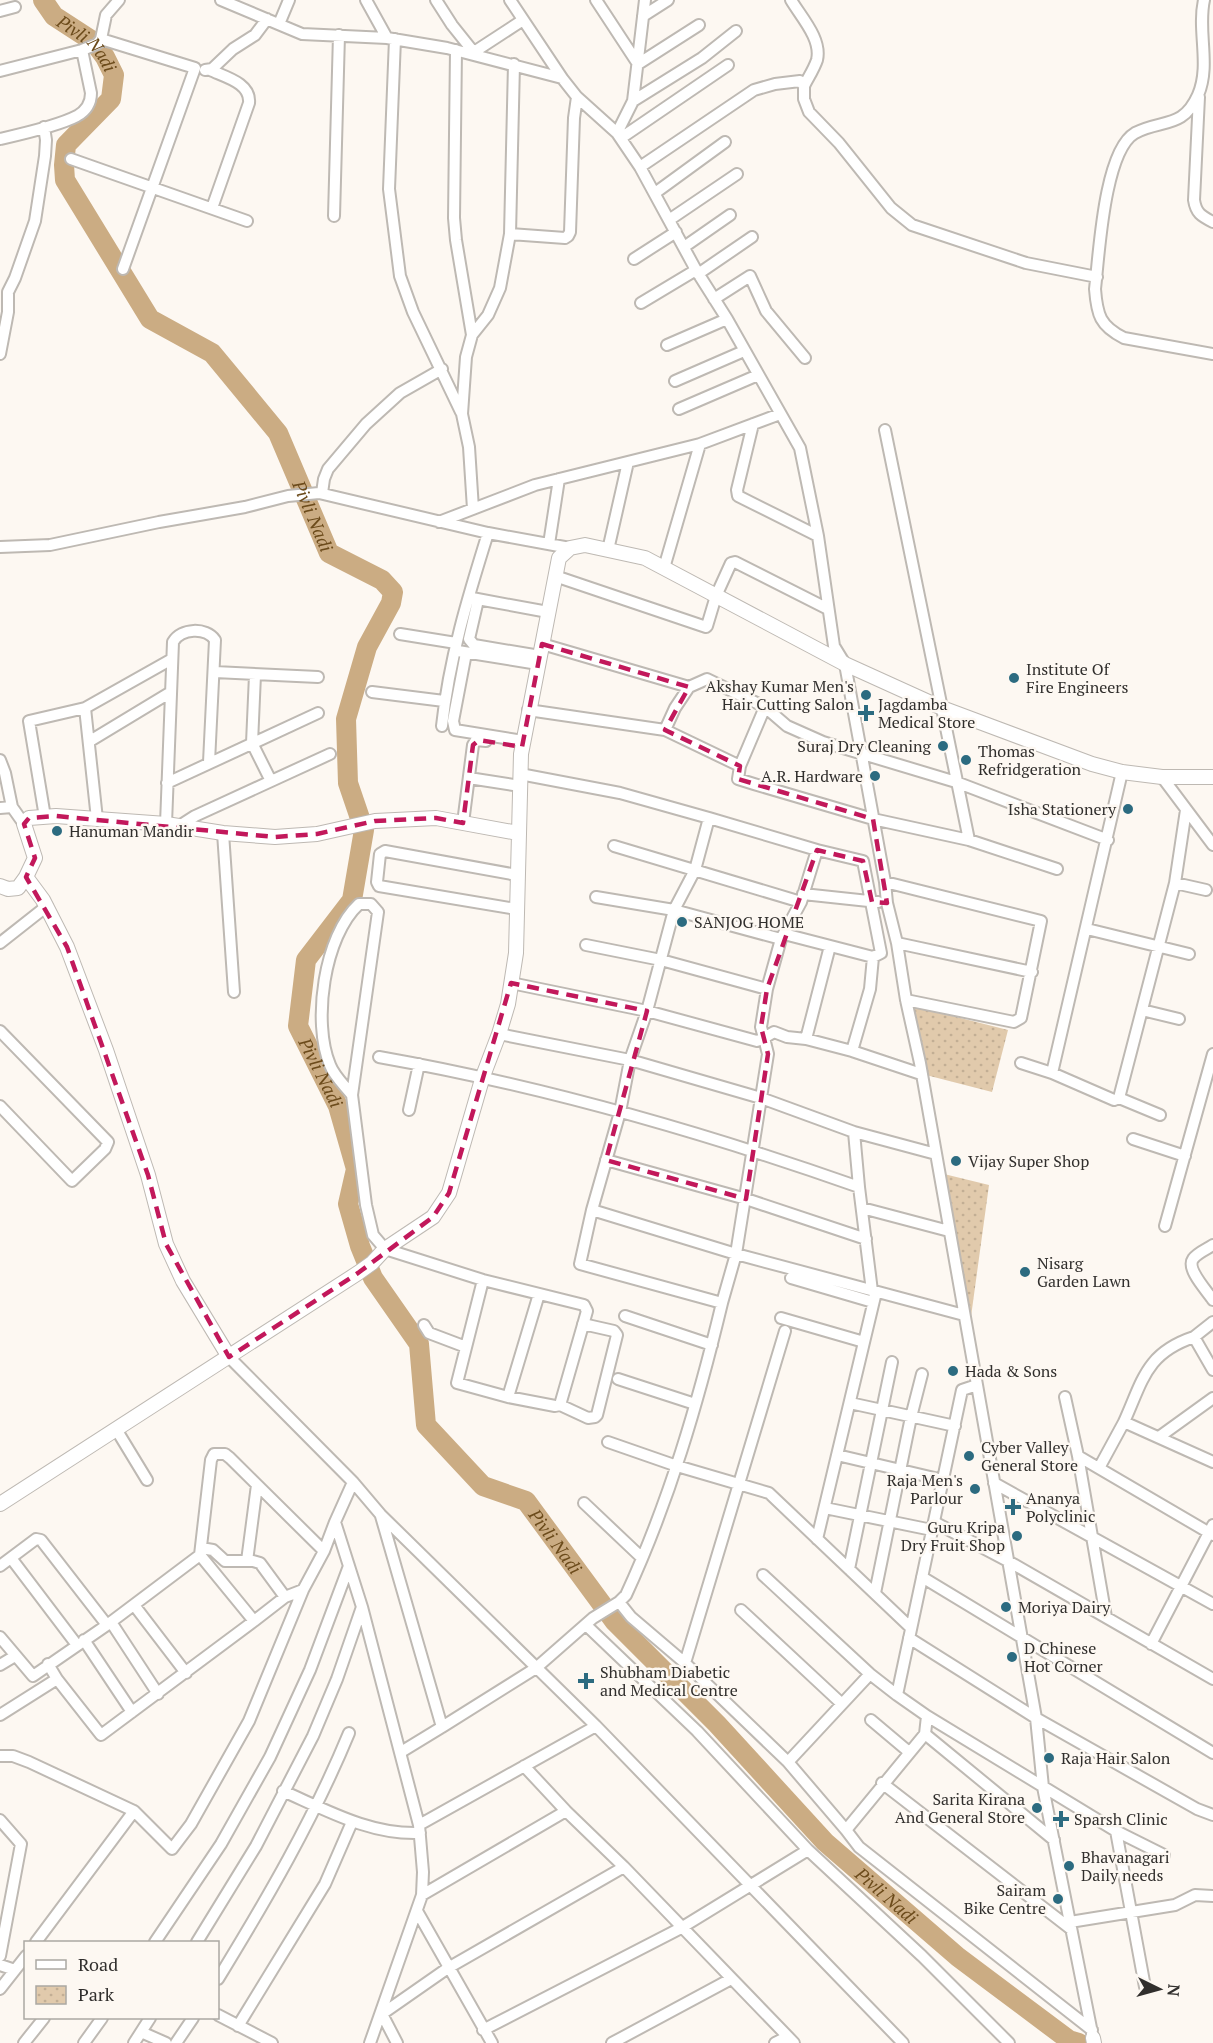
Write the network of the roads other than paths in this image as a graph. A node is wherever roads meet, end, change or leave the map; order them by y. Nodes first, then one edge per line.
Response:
1 (119, 0) edge
2 (221, 0) edge
3 (290, 0) edge
4 (366, 0) edge
5 (436, 0) edge
6 (510, 0) edge
7 (596, 0) edge
8 (645, 0) edge
9 (669, 0) edge
10 (791, 0) edge
11 (1204, 0) edge
12 (15, 8) dead end
13 (0, 11) edge
14 (643, 16) junction
15 (267, 19) junction
16 (523, 20) junction
17 (279, 24) junction
18 (699, 25) dead end
19 (736, 31) dead end
20 (339, 35) junction
21 (391, 39) junction
22 (99, 41) junction
23 (84, 50) junction
24 (456, 50) junction
25 (475, 53) junction
26 (514, 64) junction
27 (638, 64) junction
28 (728, 65) dead end
29 (195, 68) junction
30 (210, 70) junction
31 (0, 71) edge
32 (1208, 77) edge
33 (562, 78) junction
34 (804, 86) junction
35 (1199, 94) junction
36 (577, 97) junction
37 (633, 101) junction
38 (44, 127) junction
39 (619, 136) junction
40 (0, 139) edge
41 (725, 142) dead end
42 (71, 159) dead end
43 (640, 167) junction
44 (737, 174) dead end
45 (153, 186) junction
46 (655, 193) junction
47 (213, 208) junction
48 (730, 215) dead end
49 (334, 216) dead end
50 (669, 220) junction
51 (247, 221) dead end
52 (1213, 222) edge
53 (676, 232) junction
54 (510, 234) junction
55 (752, 237) dead end
56 (684, 247) junction
57 (634, 259) dead end
58 (123, 269) dead end
59 (697, 272) junction
60 (1097, 277) junction
61 (4, 293) edge
62 (714, 299) junction
63 (641, 303) dead end
64 (727, 319) junction
65 (472, 335) junction
66 (668, 345) dead end
67 (744, 351) junction
68 (0, 354) edge
69 (1213, 354) edge
70 (805, 358) dead end
71 (442, 369) junction
72 (758, 375) junction
73 (675, 381) dead end
74 (679, 409) dead end
75 (462, 414) junction
76 (780, 414) junction
77 (753, 424) junction
78 (885, 430) dead end
79 (700, 444) junction
80 (628, 462) junction
81 (559, 479) junction
82 (320, 493) junction
83 (473, 509) junction
84 (438, 522) junction
85 (488, 534) junction
86 (818, 536) junction
87 (549, 544) junction
88 (0, 547) edge
89 (570, 548) junction
90 (608, 550) junction
91 (664, 568) junction
92 (555, 576) junction
93 (716, 596) junction
94 (473, 599) junction
95 (828, 609) junction
96 (548, 612) junction
97 (400, 634) dead end
98 (458, 649) junction
99 (540, 655) junction
100 (172, 658) junction
101 (845, 664) junction
102 (214, 672) junction
103 (255, 675) junction
104 (318, 677) dead end
105 (689, 687) junction
106 (171, 692) junction
107 (372, 692) dead end
108 (444, 701) junction
109 (765, 707) junction
110 (86, 708) junction
111 (942, 708) junction
112 (528, 710) junction
113 (318, 713) dead end
114 (442, 726) dead end
115 (665, 730) junction
116 (90, 741) junction
117 (252, 743) junction
118 (523, 744) junction
119 (330, 754) dead end
120 (861, 754) junction
121 (0, 760) edge
122 (209, 762) junction
123 (740, 766) junction
124 (1122, 772) junction
125 (1162, 777) junction
126 (1213, 777) edge
127 (469, 778) junction
128 (520, 780) junction
129 (271, 781) junction
130 (956, 782) junction
131 (167, 783) junction
132 (12, 807) junction
133 (0, 808) edge
134 (1186, 810) junction
135 (45, 817) junction
136 (709, 818) junction
137 (97, 819) junction
138 (873, 819) junction
139 (463, 823) junction
140 (24, 824) junction
141 (165, 824) junction
142 (181, 825) junction
143 (223, 833) junction
144 (518, 833) junction
145 (969, 840) junction
146 (1108, 840) junction
147 (1213, 845) edge
148 (614, 846) dead end
149 (817, 850) junction
150 (1057, 869) dead end
151 (695, 870) junction
152 (517, 875) junction
153 (26, 877) junction
154 (885, 882) junction
155 (1175, 883) junction
156 (0, 886) edge
157 (1206, 890) dead end
158 (596, 897) dead end
159 (802, 898) junction
160 (872, 902) junction
161 (887, 903) junction
162 (47, 906) junction
163 (516, 909) junction
164 (674, 910) junction
165 (1087, 929) junction
166 (783, 937) junction
167 (0, 943) edge
168 (586, 945) dead end
169 (830, 946) junction
170 (1159, 946) junction
171 (898, 947) junction
172 (1189, 954) dead end
173 (877, 955) junction
174 (661, 960) junction
175 (1032, 972) junction
176 (511, 982) junction
177 (767, 989) junction
178 (234, 992) dead end
179 (906, 999) junction
180 (1142, 1010) junction
181 (647, 1011) junction
182 (1179, 1019) dead end
183 (0, 1031) edge
184 (499, 1034) junction
185 (764, 1038) junction
186 (806, 1040) junction
187 (852, 1052) junction
188 (1213, 1054) edge
189 (379, 1057) dead end
190 (630, 1060) junction
191 (1021, 1063) dead end
192 (419, 1064) junction
193 (1052, 1073) junction
194 (921, 1074) junction
195 (483, 1076) junction
196 (352, 1095) junction
197 (761, 1098) junction
198 (1119, 1098) junction
199 (0, 1106) edge
200 (409, 1110) dead end
201 (620, 1112) junction
202 (1160, 1115) dead end
203 (854, 1132) junction
204 (1133, 1139) dead end
205 (753, 1150) junction
206 (936, 1155) junction
207 (1185, 1156) junction
208 (606, 1160) junction
209 (859, 1187) junction
210 (746, 1199) junction
211 (862, 1208) junction
212 (592, 1210) junction
213 (1165, 1226) dead end
214 (950, 1232) junction
215 (866, 1239) junction
216 (1213, 1245) edge
217 (385, 1250) junction
218 (736, 1254) junction
219 (791, 1278) dead end
220 (483, 1280) junction
221 (539, 1294) junction
222 (874, 1295) junction
223 (1213, 1300) edge
224 (722, 1304) junction
225 (964, 1315) junction
226 (625, 1316) dead end
227 (782, 1318) dead end
228 (1213, 1322) edge
229 (583, 1323) junction
230 (424, 1325) dead end
231 (785, 1331) dead end
232 (1194, 1337) junction
233 (864, 1342) junction
234 (712, 1345) junction
235 (466, 1347) junction
236 (229, 1357) junction
237 (892, 1362) dead end
238 (1213, 1370) edge
239 (922, 1374) dead end
240 (618, 1379) dead end
241 (977, 1385) junction
242 (508, 1397) junction
243 (1065, 1397) dead end
244 (1213, 1398) edge
245 (849, 1403) junction
246 (695, 1404) junction
247 (560, 1405) junction
248 (882, 1410) junction
249 (912, 1417) junction
250 (1124, 1422) junction
251 (955, 1426) junction
252 (116, 1429) junction
253 (1160, 1437) junction
254 (609, 1443) dead end
255 (837, 1455) junction
256 (1078, 1456) junction
257 (1213, 1462) edge
258 (871, 1463) junction
259 (677, 1466) junction
260 (1099, 1468) junction
261 (900, 1470) junction
262 (147, 1480) dead end
263 (943, 1480) junction
264 (353, 1482) junction
265 (994, 1483) junction
266 (257, 1485) junction
267 (739, 1485) junction
268 (584, 1503) dead end
269 (0, 1504) edge
270 (825, 1508) junction
271 (381, 1515) junction
272 (859, 1515) junction
273 (889, 1521) junction
274 (335, 1522) junction
275 (933, 1526) junction
276 (1212, 1531) edge
277 (1091, 1536) junction
278 (817, 1539) junction
279 (201, 1551) junction
280 (324, 1551) junction
281 (641, 1557) junction
282 (11, 1558) junction
283 (248, 1561) junction
284 (1008, 1561) junction
285 (0, 1566) edge
286 (349, 1566) junction
287 (849, 1569) junction
288 (763, 1575) dead end
289 (922, 1577) junction
290 (1182, 1587) junction
291 (303, 1590) junction
292 (875, 1593) junction
293 (285, 1597) junction
294 (1213, 1604) edge
295 (134, 1605) junction
296 (614, 1605) junction
297 (362, 1607) junction
298 (741, 1611) dead end
299 (1106, 1617) junction
300 (254, 1621) junction
301 (590, 1621) junction
302 (109, 1624) junction
303 (910, 1633) junction
304 (0, 1637) edge
305 (1022, 1639) junction
306 (80, 1643) junction
307 (1151, 1644) junction
308 (15, 1656) junction
309 (685, 1663) junction
310 (48, 1664) junction
311 (0, 1665) edge
312 (536, 1668) junction
313 (186, 1673) junction
314 (870, 1674) junction
315 (57, 1679) junction
316 (1213, 1679) edge
317 (158, 1694) junction
318 (897, 1695) junction
319 (842, 1704) junction
320 (132, 1712) junction
321 (0, 1715) edge
322 (927, 1716) junction
323 (1036, 1718) junction
324 (871, 1720) dead end
325 (596, 1726) junction
326 (442, 1727) junction
327 (349, 1733) dead end
328 (925, 1734) junction
329 (401, 1752) junction
330 (909, 1752) junction
331 (1213, 1753) edge
332 (0, 1756) edge
333 (788, 1762) junction
334 (524, 1766) junction
335 (882, 1783) junction
336 (1043, 1787) junction
337 (283, 1791) junction
338 (317, 1806) junction
339 (134, 1811) junction
340 (566, 1811) junction
341 (1213, 1815) edge
342 (0, 1820) edge
343 (352, 1822) junction
344 (420, 1829) junction
345 (846, 1830) junction
346 (1116, 1831) junction
347 (1054, 1840) junction
348 (808, 1850) junction
349 (1164, 1855) dead end
350 (624, 1867) junction
351 (749, 1886) junction
352 (422, 1896) junction
353 (1213, 1896) edge
354 (417, 1911) junction
355 (1131, 1914) junction
356 (1071, 1926) junction
357 (681, 1928) junction
358 (37, 1941) edge
359 (156, 1941) edge
360 (199, 1941) edge
361 (0, 1956) edge
362 (24, 1959) edge
363 (0, 1965) edge
364 (448, 1968) junction
365 (15, 1970) junction
366 (219, 1977) edge
367 (731, 1978) junction
368 (1145, 1987) dead end
369 (0, 1989) edge
370 (382, 2014) junction
371 (219, 2016) edge
372 (44, 2019) edge
373 (101, 2019) edge
374 (149, 2019) edge
375 (192, 2019) edge
376 (238, 2026) junction
377 (483, 2030) junction
378 (141, 2032) junction
379 (1093, 2037) edge
380 (790, 2040) edge
381 (24, 2043) edge
382 (84, 2043) edge
383 (134, 2043) edge
384 (166, 2043) edge
385 (176, 2043) edge
386 (272, 2043) edge
387 (370, 2043) edge
388 (398, 2043) edge
389 (492, 2043) edge
390 (612, 2043) edge
391 (775, 2043) edge
392 (903, 2043) edge
393 (1009, 2043) edge

1 - 22 street
2 - 15 street
3 - 17 street
4 - 21 street
5 - 25 street
6 - 16 street
7 - 27 street
8 - 14 street
9 - 14 street
10 - 34 street
11 - 32 street
12 - 13 street
14 - 27 street
15 - 17 street
15 - 30 street
16 - 25 street
16 - 33 street
17 - 20 street
18 - 27 street
19 - 37 street
20 - 21 street
20 - 49 street
21 - 24 street
21 - 71 street
22 - 23 street
22 - 29 street
23 - 31 street
23 - 38 street
24 - 25 street
24 - 65 street
25 - 26 street
26 - 33 street
26 - 54 street
27 - 37 street
28 - 39 street
29 - 30 street
29 - 45 street
30 - 47 street
32 - 35 street
33 - 36 street
34 - 43 street
34 - 60 street
35 - 52 street
35 - 60 street
36 - 39 street
36 - 54 street
37 - 39 street
38 - 40 street
38 - 61 street
39 - 43 street
41 - 46 street
42 - 45 street
43 - 46 street
44 - 50 street
45 - 47 street
45 - 58 street
46 - 50 street
47 - 51 street
48 - 56 street
50 - 53 street
53 - 56 street
53 - 57 street
54 - 65 street
55 - 59 street
56 - 59 street
59 - 62 street
59 - 63 street
60 - 69 street
61 - 68 street
62 - 64 street
62 - 70 street
64 - 66 street
64 - 67 street
65 - 75 street
67 - 72 street
67 - 73 street
71 - 75 street
71 - 82 street
72 - 74 street
72 - 76 street
75 - 83 street
76 - 77 street
76 - 86 street
77 - 79 street
77 - 86 street
78 - 111 street
79 - 80 street
79 - 91 street
80 - 81 street
80 - 90 street
81 - 83 street
81 - 87 street
82 - 84 street
82 - 88 street
83 - 84 street
84 - 85 street
85 - 87 street
85 - 94 street
86 - 95 street
87 - 89 street
89 - 90 street
89 - 92 street
90 - 91 street
91 - 93 street
92 - 93 street
92 - 96 street
93 - 95 street
93 - 101 street
94 - 96 street
94 - 98 street
94 - 99 street
95 - 101 street
96 - 99 street
97 - 98 street
98 - 99 street
98 - 108 street
98 - 118 street
99 - 105 street
99 - 112 street
100 - 102 street
100 - 106 street
100 - 110 street
101 - 111 street
101 - 120 street
102 - 103 street
102 - 122 street
103 - 104 street
103 - 117 street
105 - 109 street
105 - 115 street
106 - 116 street
106 - 131 street
107 - 108 street
108 - 114 street
109 - 120 street
109 - 123 street
110 - 116 street
110 - 135 street
111 - 124 street
111 - 130 street
112 - 115 street
112 - 118 street
113 - 117 street
115 - 123 street
116 - 137 street
117 - 122 street
117 - 129 street
118 - 127 street
118 - 128 street
119 - 129 street
120 - 130 street
120 - 138 street
121 - 132 street
122 - 131 street
123 - 138 street
124 - 125 street
124 - 146 street
125 - 126 street
125 - 134 street
127 - 128 street
127 - 139 street
128 - 136 street
128 - 144 street
129 - 142 street
130 - 145 street
130 - 146 street
131 - 141 street
132 - 133 street
132 - 140 street
134 - 147 street
134 - 155 street
135 - 137 street
135 - 140 street
136 - 149 street
136 - 151 street
137 - 141 street
138 - 145 street
138 - 154 street
139 - 143 street
139 - 144 street
140 - 153 street
141 - 142 street
142 - 143 street
143 - 178 street
144 - 152 street
145 - 150 street
146 - 165 street
148 - 151 street
149 - 159 street
149 - 160 street
151 - 159 street
151 - 164 street
152 - 163 street
152 - 163 street
153 - 156 street
153 - 162 street
154 - 161 street
154 - 175 street
155 - 157 street
155 - 170 street
158 - 164 street
159 - 160 street
159 - 166 street
160 - 161 street
160 - 173 street
161 - 171 street
162 - 167 street
162 - 236 street
163 - 176 street
164 - 166 street
164 - 174 street
165 - 170 street
165 - 193 street
166 - 169 street
166 - 177 street
168 - 174 street
169 - 173 street
169 - 186 street
170 - 172 street
170 - 180 street
171 - 173 street
171 - 175 street
171 - 179 street
173 - 187 street
174 - 177 street
174 - 181 street
175 - 179 street
176 - 181 street
176 - 184 street
177 - 185 street
179 - 194 street
180 - 182 street
180 - 198 street
181 - 185 street
181 - 190 street
183 - 199 street
184 - 190 street
184 - 195 street
185 - 186 street
185 - 197 street
186 - 187 street
187 - 194 street
188 - 207 street
189 - 192 street
190 - 197 street
190 - 201 street
191 - 193 street
192 - 195 street
192 - 200 street
193 - 198 street
194 - 206 street
195 - 201 street
195 - 217 street
196 - 196 street
196 - 217 street
197 - 203 street
197 - 205 street
198 - 202 street
201 - 205 street
201 - 208 street
203 - 206 street
203 - 209 street
204 - 207 street
205 - 209 street
205 - 210 street
206 - 214 street
207 - 213 street
208 - 210 street
208 - 212 street
209 - 211 street
210 - 215 street
210 - 218 street
211 - 214 street
211 - 215 street
212 - 218 street
212 - 224 street
214 - 225 street
215 - 222 street
216 - 223 street
217 - 220 street
217 - 236 street
218 - 222 street
218 - 224 street
219 - 222 street
220 - 221 street
220 - 235 street
221 - 229 street
221 - 242 street
222 - 225 street
222 - 233 street
224 - 234 street
225 - 241 street
226 - 234 street
227 - 233 street
228 - 232 street
229 - 247 street
229 - 247 street
230 - 235 street
231 - 267 street
232 - 238 street
232 - 250 street
233 - 245 street
234 - 246 street
235 - 242 street
236 - 252 street
236 - 264 street
237 - 248 street
239 - 249 street
240 - 246 street
241 - 251 street
241 - 265 street
242 - 247 street
243 - 256 street
244 - 253 street
245 - 248 street
245 - 255 street
246 - 259 street
248 - 249 street
248 - 258 street
249 - 251 street
249 - 261 street
250 - 253 street
250 - 260 street
251 - 263 street
252 - 262 street
252 - 269 street
253 - 257 street
254 - 259 street
255 - 258 street
255 - 270 street
256 - 260 street
256 - 277 street
258 - 261 street
258 - 272 street
259 - 267 street
259 - 281 street
260 - 276 street
261 - 263 street
261 - 273 street
263 - 275 street
264 - 271 street
264 - 274 street
265 - 277 street
265 - 284 street
266 - 279 street
266 - 280 street
266 - 283 street
267 - 278 street
267 - 309 street
268 - 281 street
270 - 272 street
270 - 278 street
271 - 312 street
271 - 326 street
272 - 273 street
272 - 287 street
273 - 275 street
273 - 292 street
274 - 280 street
274 - 286 street
275 - 284 street
275 - 289 street
276 - 290 street
277 - 290 street
277 - 299 street
278 - 287 street
279 - 283 street
279 - 295 street
279 - 300 street
280 - 291 street
281 - 296 street
282 - 285 street
282 - 302 street
282 - 306 street
283 - 293 street
284 - 299 street
284 - 305 street
286 - 297 street
286 - 359 street
287 - 292 street
288 - 314 street
289 - 303 street
289 - 305 street
290 - 294 street
290 - 307 street
291 - 293 street
291 - 339 street
292 - 303 street
293 - 300 street
295 - 302 street
295 - 313 street
296 - 301 street
296 - 309 street
297 - 329 street
297 - 337 street
298 - 319 street
299 - 307 street
300 - 313 street
301 - 312 street
301 - 348 street
302 - 306 street
302 - 317 street
303 - 318 street
303 - 323 street
304 - 308 street
305 - 323 street
305 - 331 street
306 - 310 street
306 - 320 street
307 - 316 street
308 - 310 street
308 - 311 street
309 - 333 street
310 - 315 street
312 - 325 street
312 - 326 street
313 - 317 street
314 - 318 street
314 - 319 street
315 - 320 street
315 - 321 street
317 - 320 street
318 - 322 street
319 - 333 street
322 - 328 street
322 - 336 street
323 - 336 street
323 - 341 street
324 - 330 street
325 - 334 street
325 - 351 street
326 - 329 street
327 - 338 street
328 - 330 street
328 - 347 street
329 - 344 street
330 - 335 street
332 - 339 street
333 - 345 street
334 - 340 street
334 - 344 street
335 - 345 street
335 - 356 street
336 - 346 street
336 - 347 street
337 - 338 street
337 - 360 street
338 - 343 street
338 - 366 street
339 - 358 street
340 - 350 street
340 - 352 street
342 - 361 street
343 - 344 street
343 - 376 street
344 - 352 street
345 - 379 street
346 - 349 street
346 - 355 street
347 - 356 street
348 - 351 street
348 - 393 street
350 - 357 street
350 - 364 street
351 - 357 street
351 - 392 street
352 - 354 street
353 - 355 street
354 - 364 street
354 - 370 street
355 - 356 street
355 - 368 street
356 - 379 street
357 - 367 street
357 - 377 street
362 - 365 street
363 - 365 street
364 - 370 street
364 - 377 street
365 - 369 street
367 - 380 street
367 - 390 street
370 - 387 street
370 - 388 street
371 - 376 street
372 - 381 street
373 - 382 street
374 - 378 street
375 - 385 street
376 - 386 street
377 - 389 street
378 - 383 street
378 - 384 street
380 - 391 street

